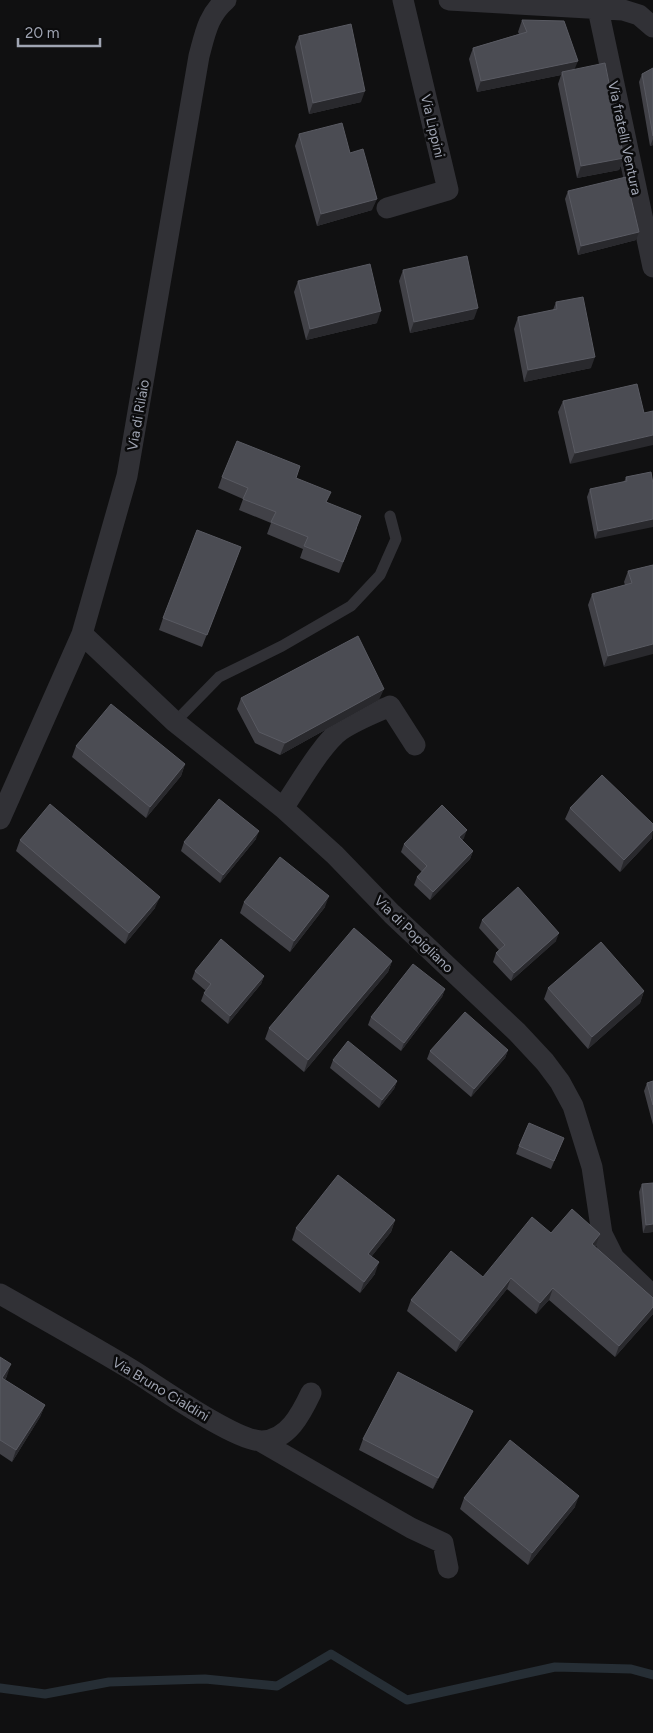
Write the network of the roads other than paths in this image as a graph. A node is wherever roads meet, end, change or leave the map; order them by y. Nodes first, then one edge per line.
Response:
1 (226, 0) edge
2 (403, 0) edge
3 (450, 0) edge
4 (598, 9) junction
5 (653, 27) edge
6 (387, 208) dead end
7 (653, 267) edge
8 (390, 516) dead end
9 (82, 634) junction
10 (175, 722) junction
11 (415, 745) dead end
12 (282, 808) junction
13 (0, 819) edge
14 (0, 1294) edge
15 (653, 1296) edge
16 (311, 1393) dead end
17 (260, 1441) junction
18 (448, 1568) dead end

1 - 9 street, Via di Rilaio
2 - 6 street, Via Lippini
3 - 4 street
4 - 5 street
4 - 7 street, Via fratelli Ventura
8 - 10 lane
9 - 10 street, Via di Popigliano
9 - 13 street, Via di Rilaio
10 - 12 street, Via di Popigliano
11 - 12 street
12 - 15 street, Via di Popigliano
14 - 17 street, Via Bruno Cialdini
16 - 17 street
17 - 18 street, Via Bruno Cialdini

